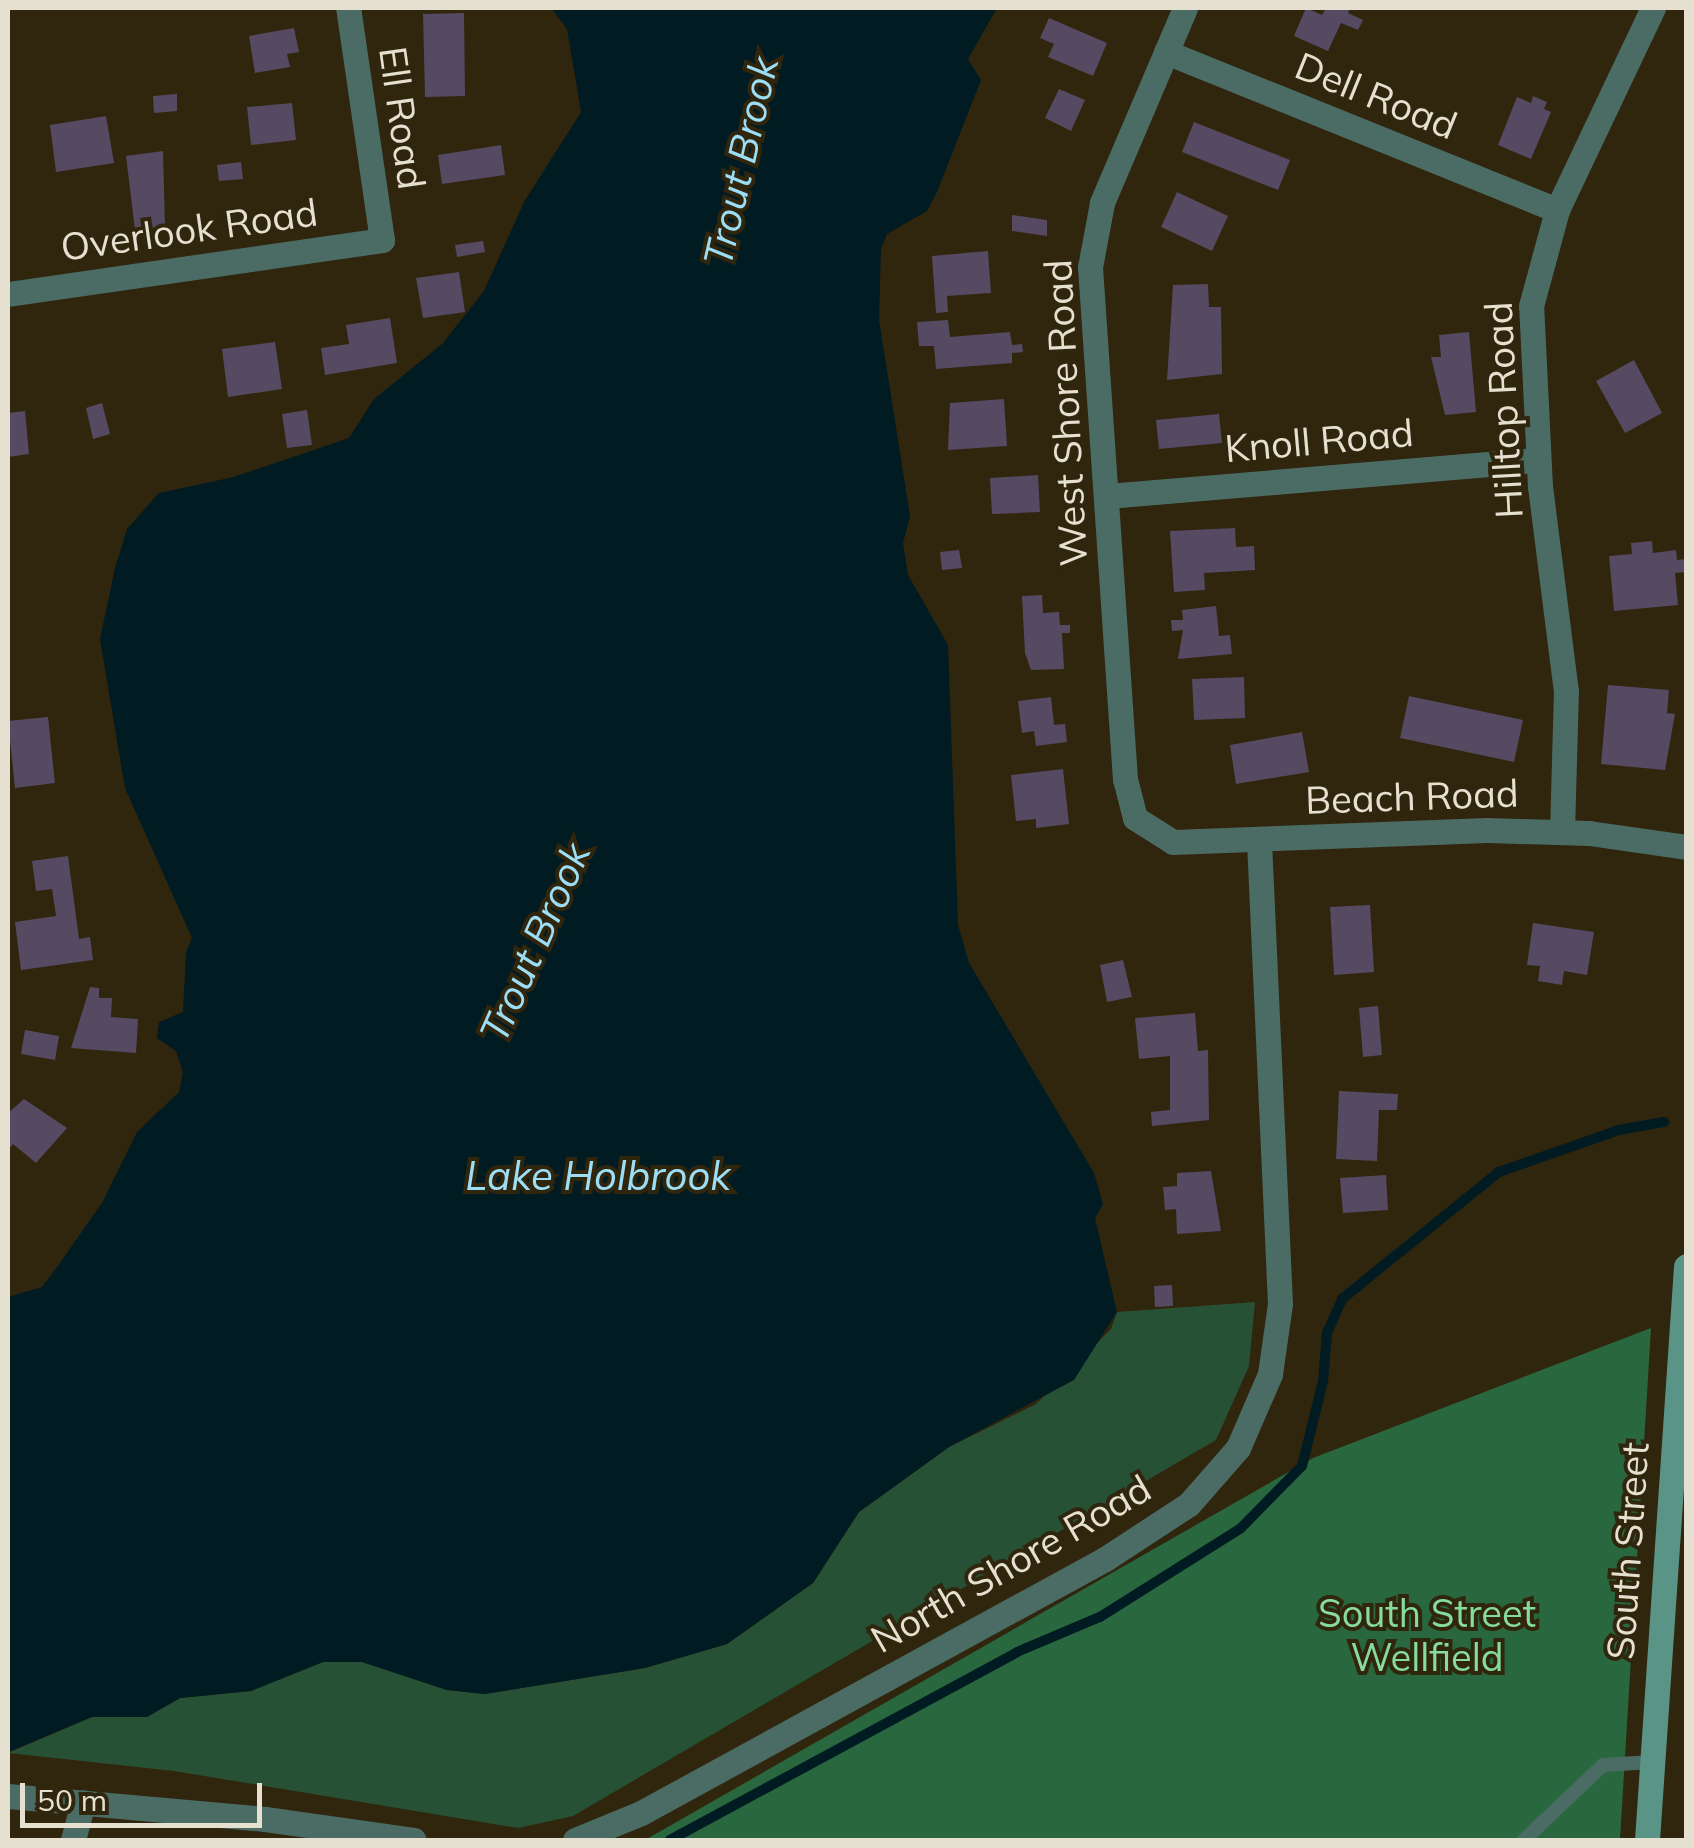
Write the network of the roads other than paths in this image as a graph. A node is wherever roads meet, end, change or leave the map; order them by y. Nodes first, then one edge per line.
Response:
1 (348, 8) edge
2 (1185, 8) edge
3 (1653, 8) edge
4 (1166, 52) junction
5 (1557, 210) junction
6 (382, 240) joint
7 (8, 294) edge
8 (1537, 460) junction
9 (1107, 496) junction
10 (1142, 828) joint
11 (1562, 832) junction
12 (1259, 840) junction
13 (1686, 847) edge
14 (1686, 1266) edge
15 (1680, 1414) edge
16 (1652, 1762) junction
17 (8, 1796) edge
18 (83, 1802) junction
19 (72, 1840) edge
20 (414, 1840) edge
21 (575, 1840) edge
22 (1524, 1840) edge
23 (1647, 1840) edge

1 - 6 street, Ell Road
2 - 4 street, West Shore Road
3 - 5 street, Hilltop Road
4 - 5 street, Dell Road
4 - 9 street, West Shore Road
5 - 8 street, Hilltop Road
6 - 7 street, Overlook Road
8 - 9 street, Knoll Road
8 - 11 street, Hilltop Road
9 - 10 street, West Shore Road
10 - 12 street, Beach Road
11 - 12 street, Beach Road
11 - 13 street, Beach Road
12 - 21 street, North Shore Road
14 - 15 main road, South Street
15 - 16 main road, South Street
16 - 22 lane
16 - 23 main road, South Street
17 - 18 street
18 - 19 street
18 - 20 street

